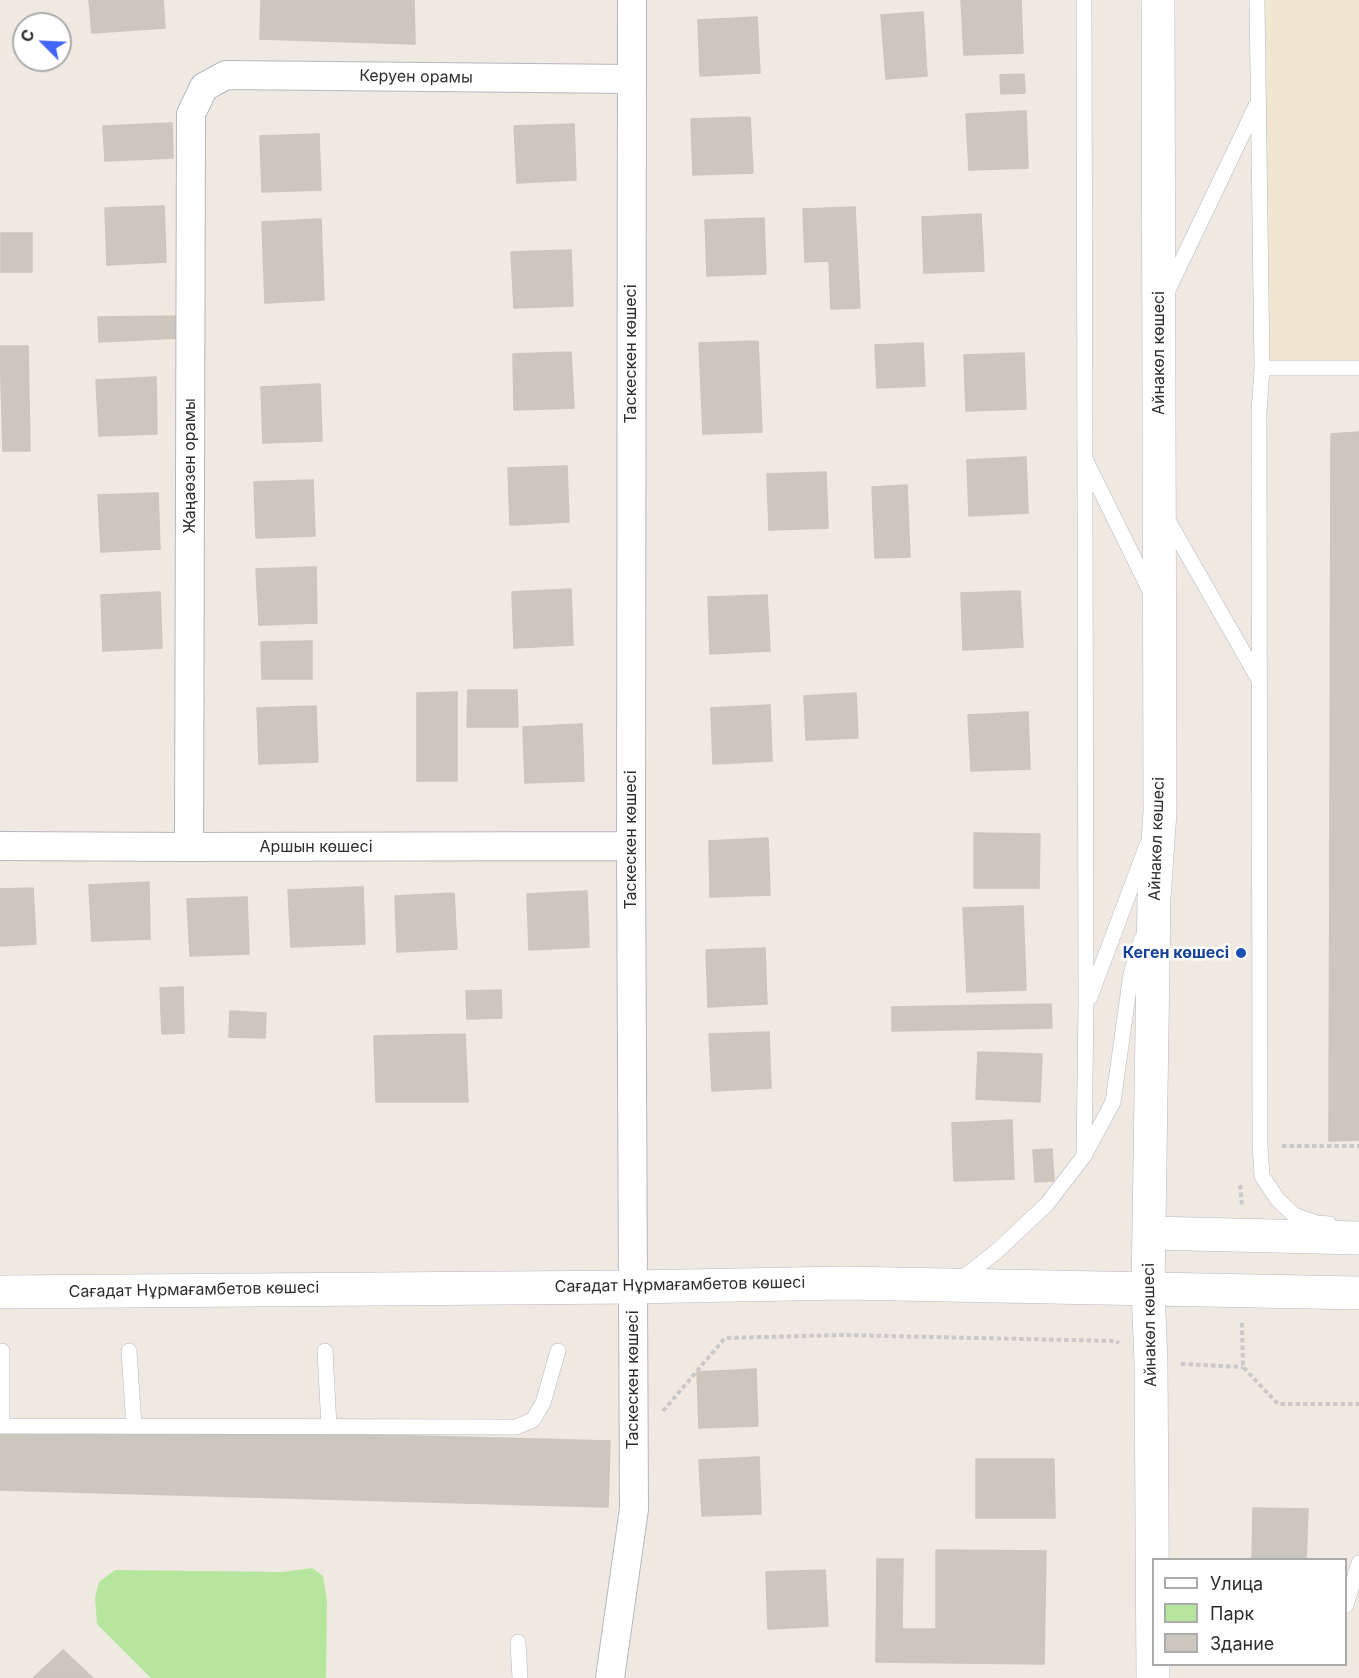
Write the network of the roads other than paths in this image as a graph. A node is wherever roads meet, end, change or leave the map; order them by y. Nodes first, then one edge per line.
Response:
1 (632, 0) edge
2 (1084, 0) edge
3 (1158, 0) edge
4 (1257, 0) edge
5 (632, 79) junction
6 (204, 87) joint
7 (1258, 103) junction
8 (1159, 309) junction
9 (1359, 368) edge
10 (1262, 369) junction
11 (1085, 458) junction
12 (1159, 506) junction
13 (1160, 610) junction
14 (1260, 681) junction
15 (1160, 812) junction
16 (0, 846) edge
17 (631, 846) junction
18 (189, 848) junction
19 (1154, 898) junction
20 (1086, 1006) junction
21 (1084, 1156) junction
22 (1359, 1224) edge
23 (1149, 1233) junction
24 (1359, 1238) edge
25 (953, 1286) junction
26 (632, 1287) junction
27 (1148, 1290) junction
28 (0, 1292) edge
29 (1359, 1293) edge
30 (2, 1351) dead end
31 (129, 1351) dead end
32 (325, 1351) dead end
33 (558, 1351) dead end
34 (1, 1426) edge
35 (134, 1426) junction
36 (329, 1427) junction
37 (1152, 1558) edge
38 (1359, 1563) edge
39 (1347, 1602) edge
40 (518, 1642) dead end
41 (520, 1678) edge
42 (610, 1678) edge

1 - 5 street, Таскескен көшесі
2 - 11 lane
3 - 8 street, Айнакөл көшесі
4 - 7 lane
5 - 6 street, Керуен орамы
5 - 17 street, Таскескен көшесі
6 - 18 street, Жаңаөзен орамы
7 - 8 lane
7 - 10 lane
8 - 12 street, Айнакөл көшесі
9 - 10 lane
10 - 14 lane
11 - 13 lane
11 - 20 lane
12 - 13 street, Айнакөл көшесі
12 - 14 lane
13 - 15 street, Айнакөл көшесі
14 - 22 lane
15 - 19 street, Айнакөл көшесі
15 - 20 lane
16 - 18 street, Аршын көшесі
17 - 18 street, Аршын көшесі
17 - 26 street, Таскескен көшесі
19 - 21 lane
19 - 23 street, Айнакөл көшесі
20 - 21 lane
21 - 25 lane
23 - 24 street
23 - 27 street, Айнакөл көшесі
25 - 26 street, Сағадат Нұрмағамбетов көшесі
25 - 27 street, Сағадат Нұрмағамбетов көшесі
26 - 28 street, Сағадат Нұрмағамбетов көшесі
26 - 42 street, Таскескен көшесі
27 - 29 street, Сағадат Нұрмағамбетов көшесі
27 - 37 street, Айнакөл көшесі
30 - 34 lane
31 - 35 lane
32 - 36 lane
33 - 36 lane
34 - 35 lane
35 - 36 lane
38 - 39 lane
40 - 41 lane

